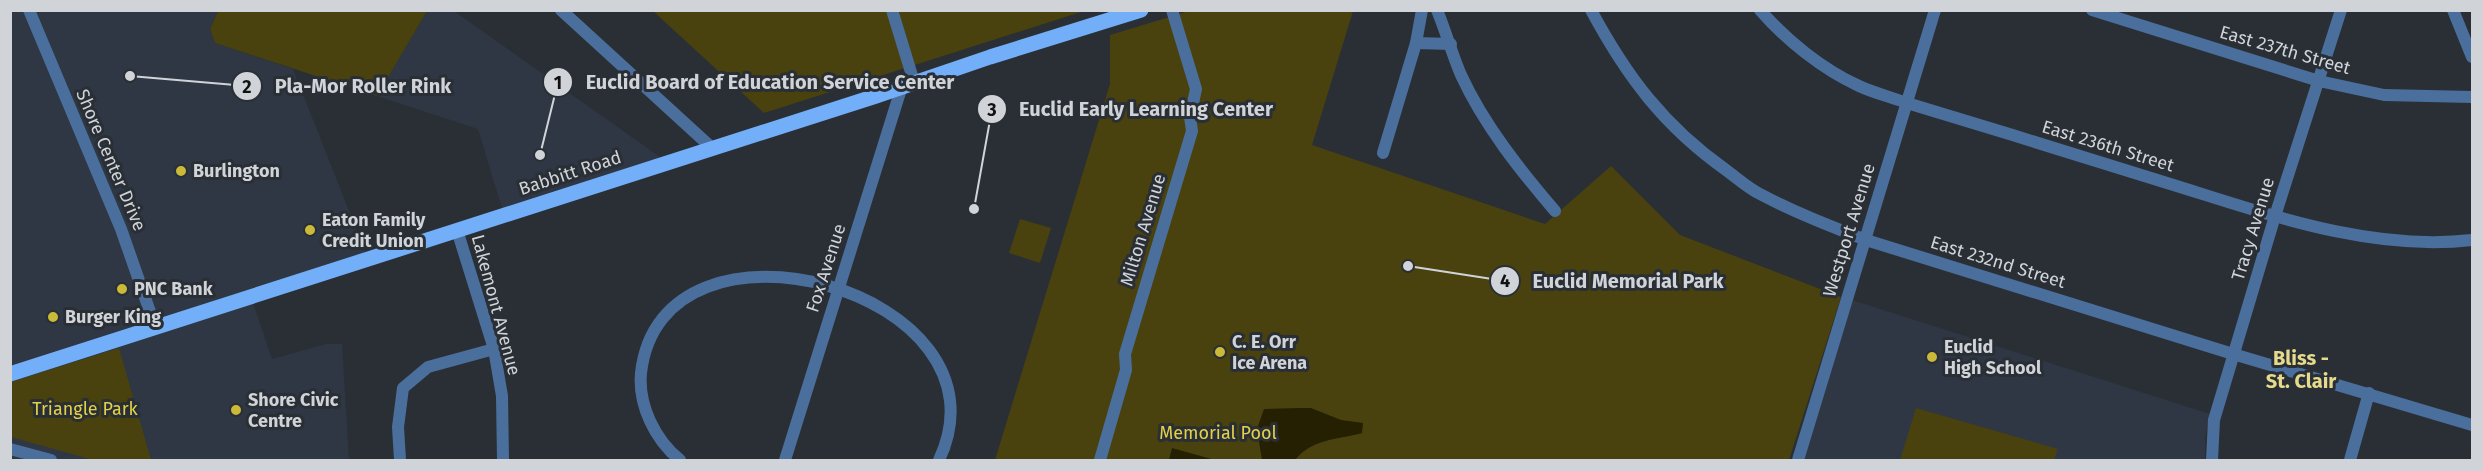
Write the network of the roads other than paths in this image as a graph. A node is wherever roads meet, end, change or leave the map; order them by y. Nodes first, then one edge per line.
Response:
1 (29, 10) edge
2 (561, 10) edge
3 (892, 10) edge
4 (1141, 10) edge
5 (1172, 10) edge
6 (1422, 10) edge
7 (1437, 10) edge
8 (1591, 10) edge
9 (1760, 10) edge
10 (1935, 10) edge
11 (2092, 10) edge
12 (2341, 10) edge
13 (2453, 10) edge
14 (1416, 44) junction
15 (1450, 44) junction
16 (2472, 57) edge
17 (2319, 81) junction
18 (908, 84) junction
19 (2472, 97) edge
20 (1907, 103) junction
21 (712, 148) junction
22 (1383, 153) dead end
23 (1555, 212) dead end
24 (2275, 216) junction
25 (457, 230) junction
26 (1866, 240) junction
27 (2472, 240) edge
28 (837, 291) junction
29 (155, 326) junction
30 (494, 349) junction
31 (2233, 354) junction
32 (10, 374) edge
33 (2369, 393) junction
34 (2472, 425) edge
35 (10, 449) edge
36 (51, 460) edge
37 (400, 460) edge
38 (503, 460) edge
39 (680, 460) edge
40 (785, 460) edge
41 (939, 460) edge
42 (1100, 460) edge
43 (1798, 460) edge
44 (2212, 460) edge
45 (2350, 460) edge

1 - 29 street, Shore Center Drive
2 - 21 street
3 - 18 street
4 - 18 main road, Babbitt Road
5 - 42 street, Milton Avenue
6 - 14 street
7 - 15 street
8 - 26 street, East 232nd Street
9 - 20 street, East 236th Street
10 - 20 street, Westport Avenue
11 - 17 street, East 237th Street
12 - 17 street, Tracy Avenue
13 - 16 street
14 - 15 street
14 - 22 street
15 - 23 street
17 - 19 street, East 237th Street
17 - 24 street, Tracy Avenue
18 - 21 main road, Babbitt Road
18 - 28 street, Fox Avenue
20 - 24 street, East 236th Street
20 - 26 street, Westport Avenue
21 - 25 main road, Babbitt Road
24 - 27 street, East 236th Street
24 - 31 street, Tracy Avenue
25 - 29 main road, Babbitt Road
25 - 30 street, Lakemont Avenue
26 - 31 street, East 232nd Street
26 - 43 street, Westport Avenue
28 - 39 street
28 - 40 street, Fox Avenue
28 - 41 street
29 - 32 main road, Babbitt Road
30 - 37 street
30 - 38 street, Lakemont Avenue
31 - 33 street, East 232nd Street
31 - 44 street, Tracy Avenue
33 - 34 street, East 232nd Street
33 - 45 street
35 - 36 street

